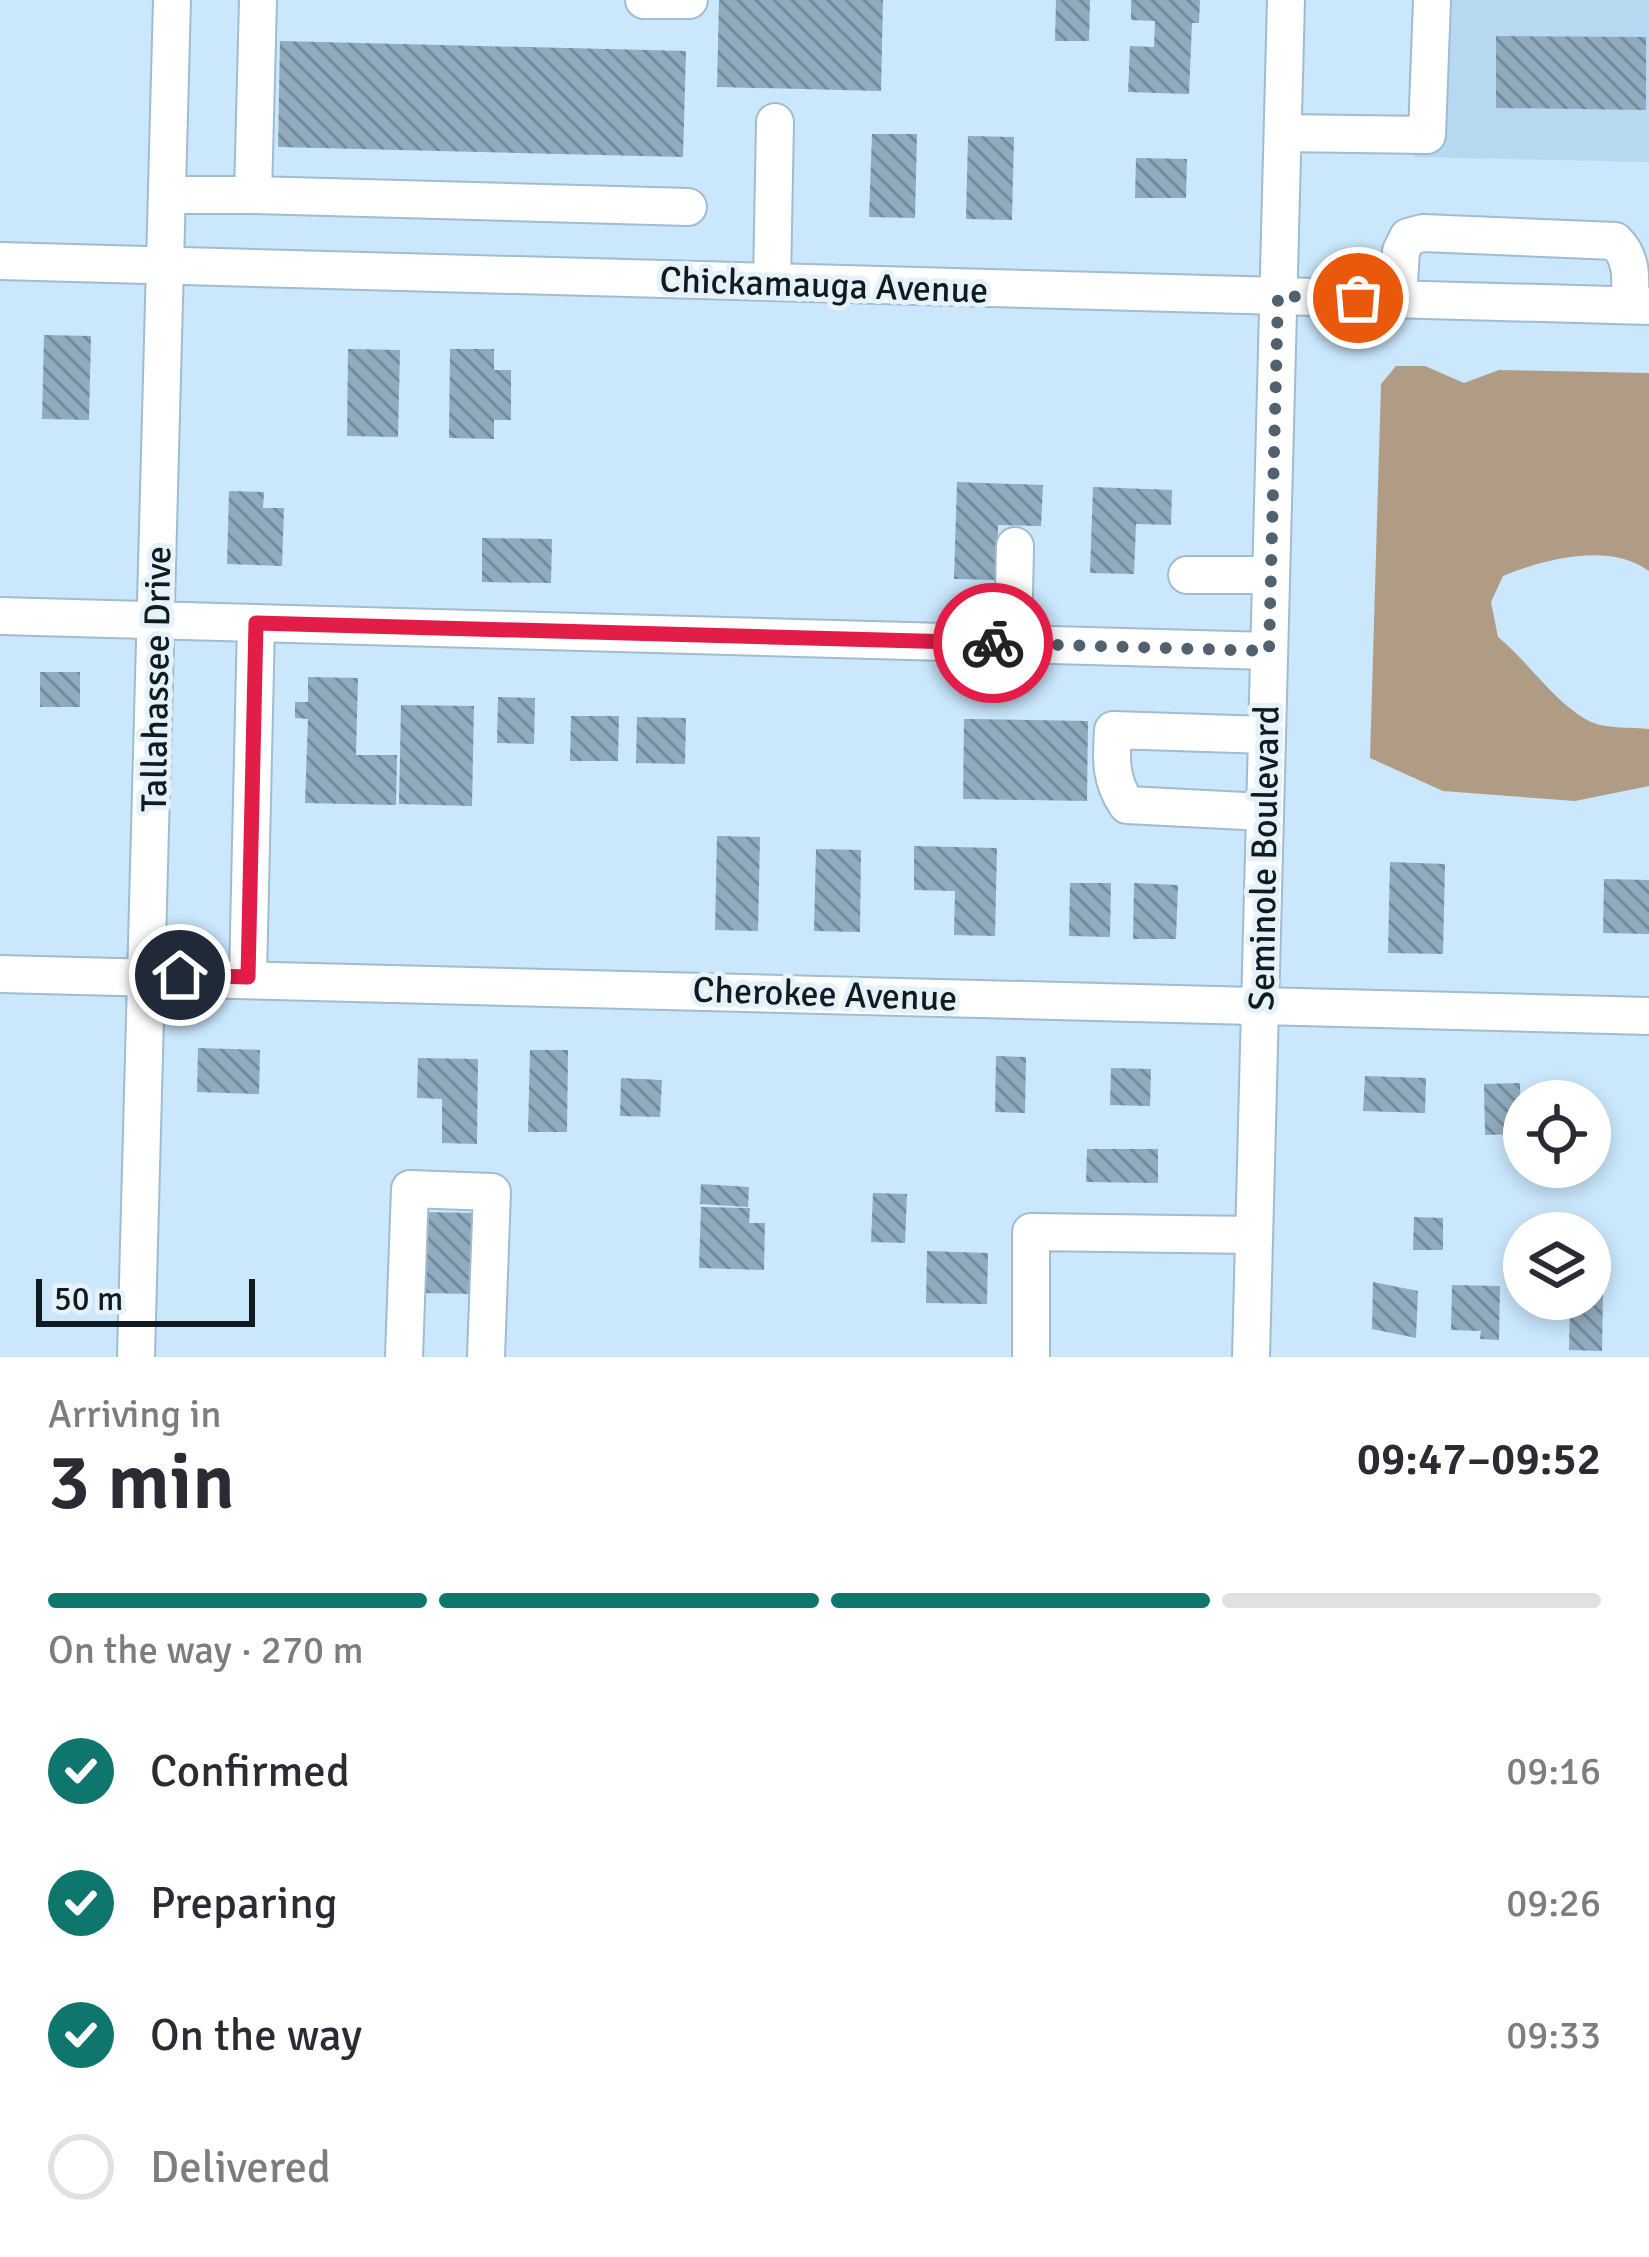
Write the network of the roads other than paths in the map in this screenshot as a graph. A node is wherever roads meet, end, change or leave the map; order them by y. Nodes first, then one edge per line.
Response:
1 (172, 0) edge
2 (257, 0) edge
3 (644, 0) edge
4 (689, 0) edge
5 (1286, 0) edge
6 (1432, 0) edge
7 (775, 122) dead end
8 (1282, 133) junction
9 (167, 195) junction
10 (254, 195) junction
11 (688, 207) dead end
12 (0, 261) edge
13 (166, 266) junction
14 (772, 282) junction
15 (1278, 296) junction
16 (1398, 299) junction
17 (1640, 306) edge
18 (1016, 546) dead end
19 (1187, 575) dead end
20 (1271, 575) junction
21 (0, 616) edge
22 (156, 620) junction
23 (256, 623) junction
24 (1013, 644) junction
25 (1269, 651) junction
26 (1267, 735) junction
27 (1264, 812) junction
28 (0, 974) edge
29 (147, 974) junction
30 (248, 977) junction
31 (1260, 1006) junction
32 (1649, 1016) edge
33 (1254, 1235) junction
34 (136, 1357) edge
35 (404, 1357) edge
36 (487, 1357) edge
37 (1030, 1357) edge
38 (1251, 1357) edge

1 - 9 street, Tallahassee Drive
2 - 10 street
3 - 4 street
5 - 8 street, Seminole Boulevard
6 - 8 street
7 - 14 street
8 - 15 street, Seminole Boulevard
9 - 10 street
9 - 13 street, Tallahassee Drive
10 - 11 street
12 - 13 street, Chickamauga Avenue
13 - 14 street, Chickamauga Avenue
13 - 22 street, Tallahassee Drive
14 - 15 street, Chickamauga Avenue
15 - 16 street, Chickamauga Avenue
15 - 20 street, Seminole Boulevard
16 - 17 street, Chickamauga Avenue
16 - 17 street
18 - 24 street
19 - 20 street
20 - 25 street, Seminole Boulevard
21 - 22 street
22 - 23 street
22 - 29 street, Tallahassee Drive
23 - 24 street
23 - 30 street
24 - 25 street
25 - 26 street, Seminole Boulevard
26 - 27 street, Seminole Boulevard
26 - 27 street
27 - 31 street, Seminole Boulevard
28 - 29 street, Cherokee Avenue
29 - 30 street, Cherokee Avenue
29 - 34 street, Tallahassee Drive
30 - 31 street, Cherokee Avenue
31 - 32 street, Cherokee Avenue
31 - 33 street, Seminole Boulevard
33 - 37 street
33 - 38 street, Seminole Boulevard
35 - 36 street

